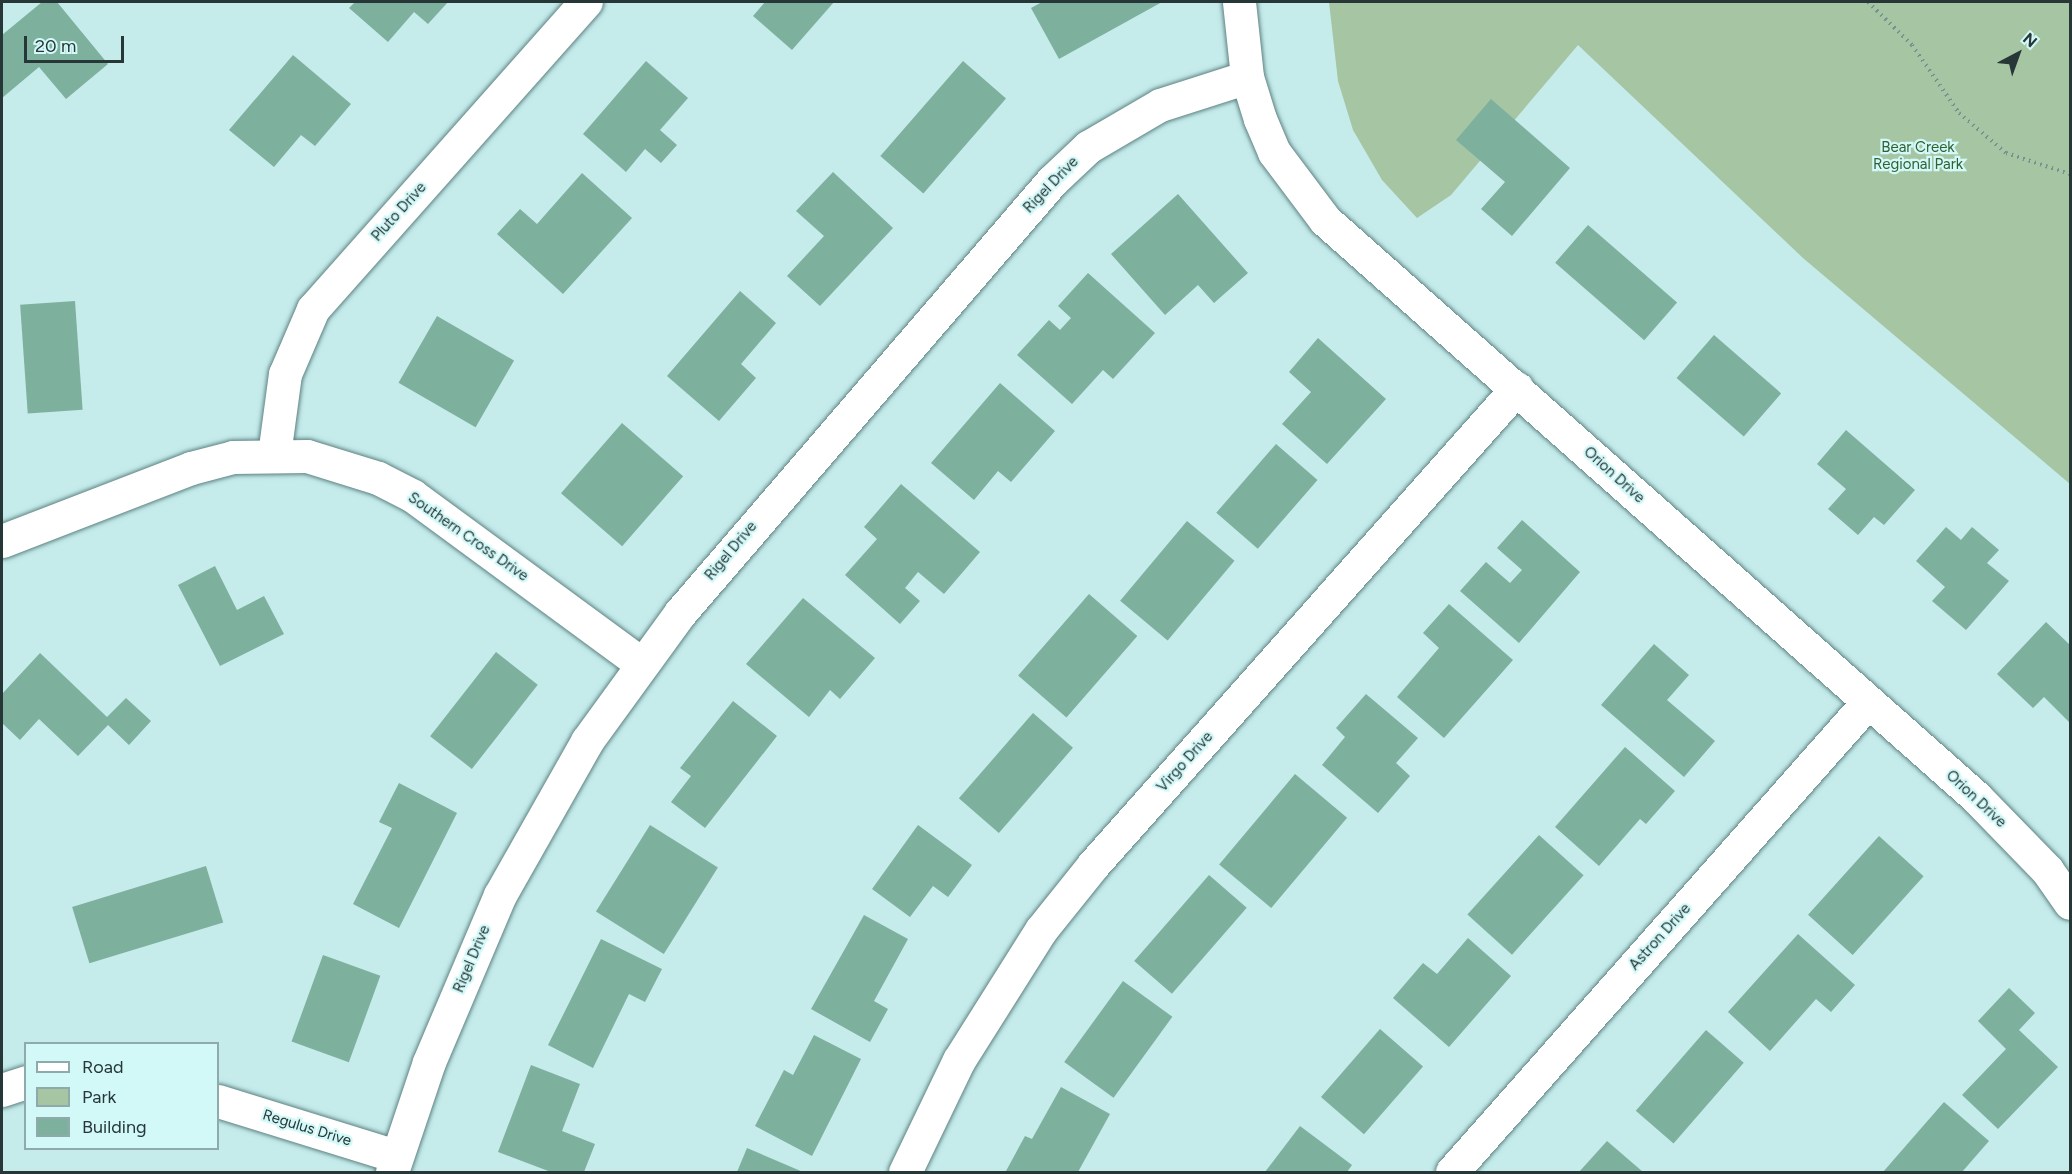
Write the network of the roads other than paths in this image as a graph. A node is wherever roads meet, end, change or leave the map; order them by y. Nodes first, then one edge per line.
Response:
1 (586, 2) edge
2 (1239, 2) edge
3 (1247, 77) junction
4 (1517, 388) junction
5 (274, 455) junction
6 (2, 541) edge
7 (642, 664) junction
8 (1868, 702) junction
9 (2070, 903) edge
10 (24, 1083) edge
11 (2, 1090) edge
12 (219, 1101) edge
13 (394, 1164) edge
14 (905, 1173) edge
15 (1452, 1173) edge

1 - 5 street, Pluto Drive
2 - 3 street, Orion Drive
3 - 4 street, Orion Drive
3 - 7 street, Rigel Drive
4 - 8 street, Orion Drive
4 - 14 street, Virgo Drive
5 - 6 street, Southern Cross Drive
5 - 7 street, Southern Cross Drive
7 - 13 street, Rigel Drive
8 - 9 street, Orion Drive
8 - 15 street, Astron Drive
10 - 11 street
12 - 13 street, Regulus Drive

